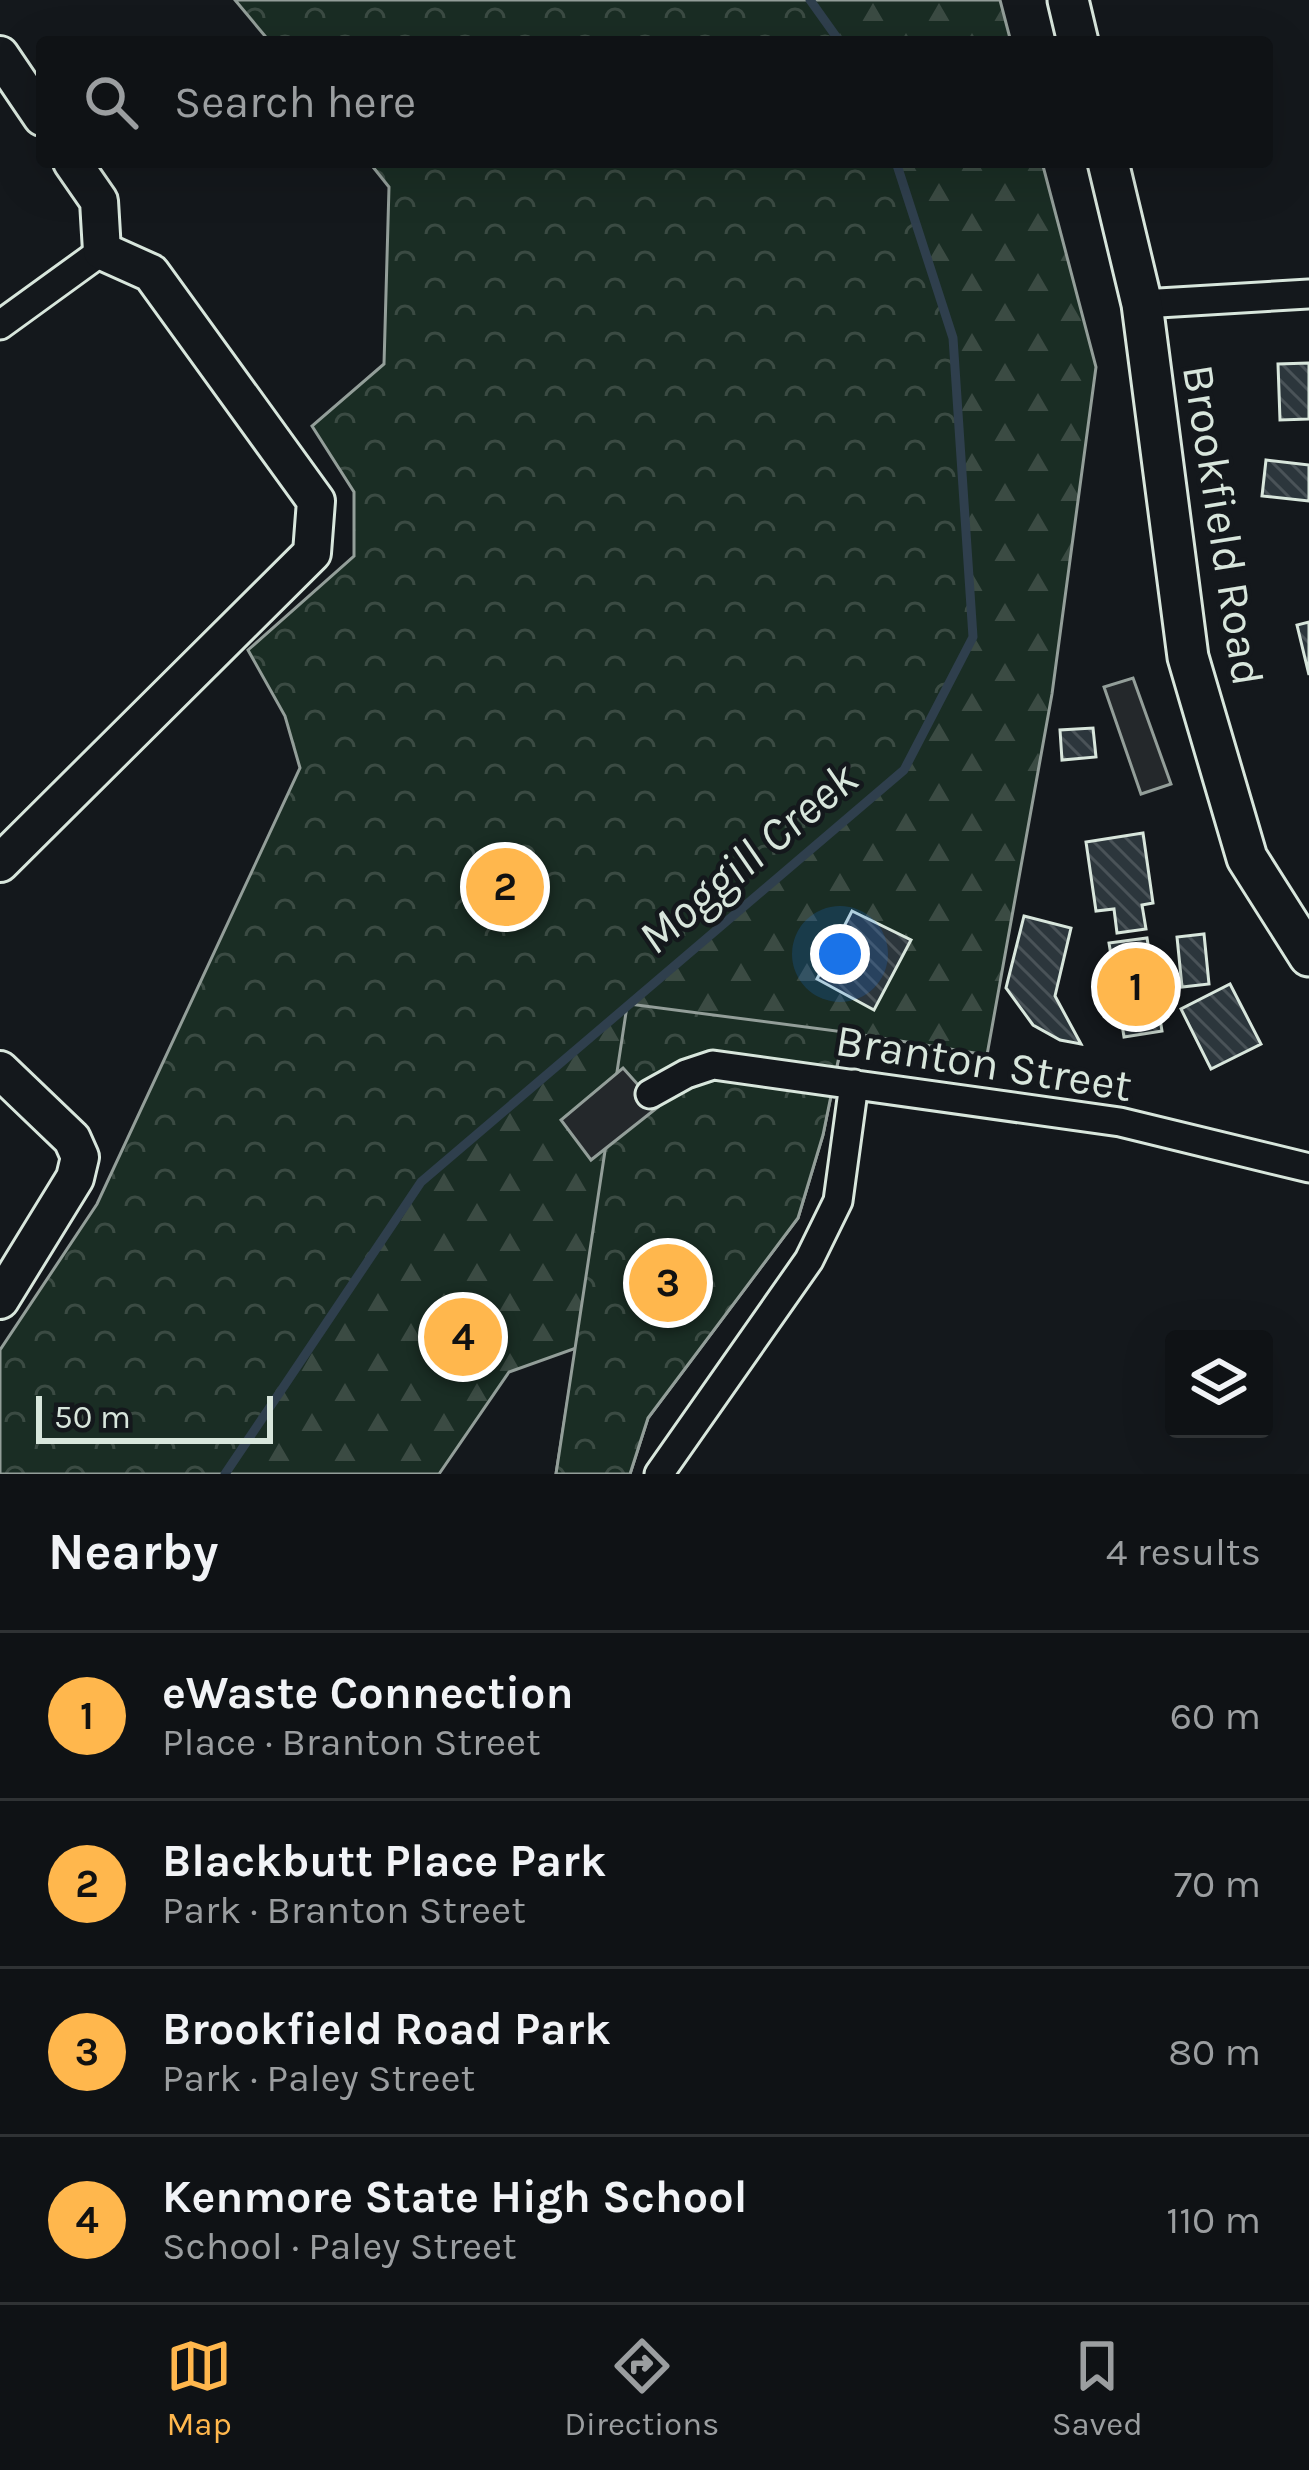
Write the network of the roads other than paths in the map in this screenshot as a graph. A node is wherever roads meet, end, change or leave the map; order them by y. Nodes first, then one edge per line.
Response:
1 (1067, 0) edge
2 (1076, 36) edge
3 (0, 55) edge
4 (36, 108) edge
5 (77, 168) edge
6 (1109, 168) edge
7 (102, 251) junction
8 (1309, 295) edge
9 (1142, 304) junction
10 (0, 325) edge
11 (0, 862) edge
12 (1309, 956) edge
13 (0, 1070) edge
14 (854, 1084) junction
15 (650, 1094) dead end
16 (1309, 1168) edge
17 (0, 1300) edge
18 (659, 1474) edge

1 - 2 main road
3 - 4 street
5 - 7 street
6 - 9 main road, Brookfield Road
7 - 10 street
7 - 11 street
8 - 9 street
9 - 12 main road, Brookfield Road
13 - 17 street
14 - 15 street, Branton Street
14 - 16 street, Branton Street
14 - 18 street

